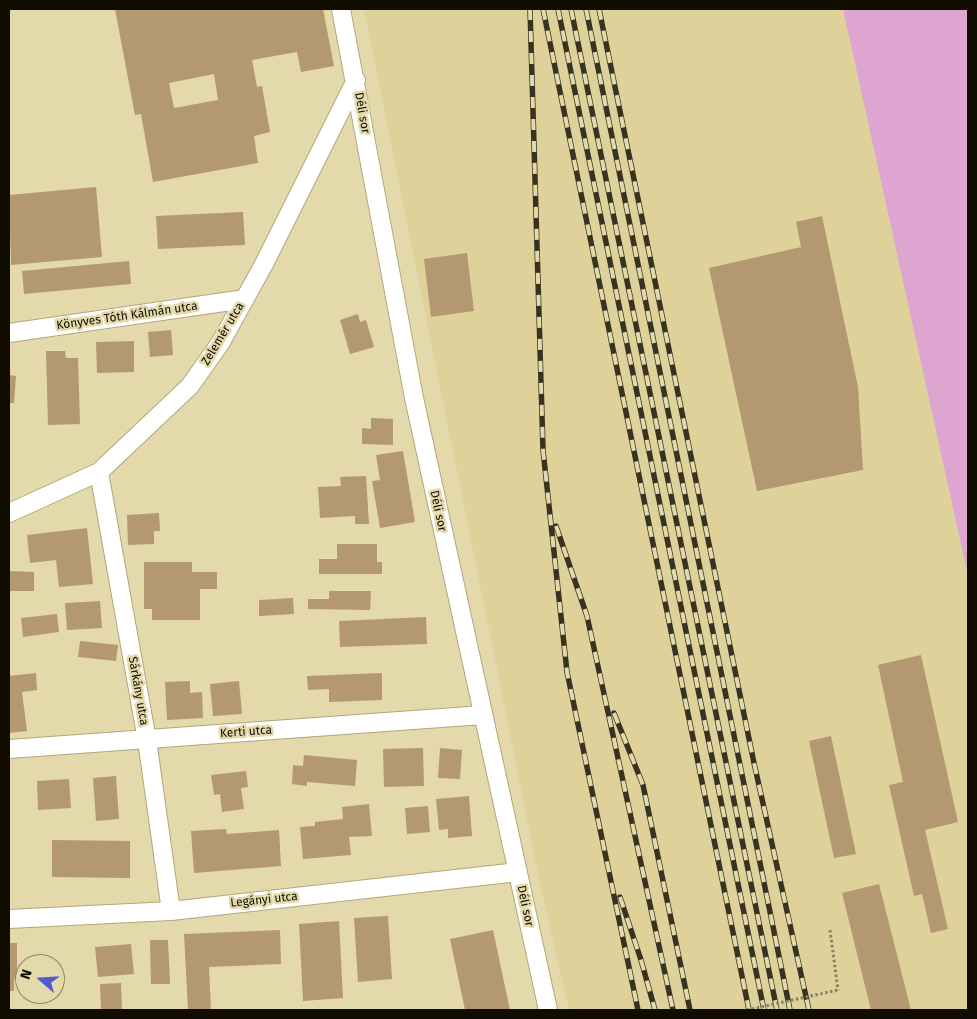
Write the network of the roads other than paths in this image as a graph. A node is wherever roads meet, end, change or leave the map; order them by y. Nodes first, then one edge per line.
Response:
1 (341, 9) edge
2 (356, 80) junction
3 (245, 299) junction
4 (9, 333) edge
5 (99, 472) junction
6 (9, 513) edge
7 (483, 715) junction
8 (147, 740) junction
9 (9, 750) edge
10 (518, 872) junction
11 (171, 911) junction
12 (9, 919) edge
13 (548, 1010) edge

1 - 2 street, Déli sor
2 - 3 street, Zelemér utca
2 - 7 street, Déli sor
3 - 4 street, Könyves Tóth Kálmán utca
3 - 5 street, Zelemér utca
5 - 6 street, Zelemér utca
5 - 8 street, Sárkány utca
7 - 8 street, Kerti utca
7 - 10 street, Déli sor
8 - 9 street, Kerti utca
8 - 11 street, Sárkány utca
10 - 11 street, Legányi utca
10 - 13 street, Déli sor
11 - 12 street, Legányi utca

